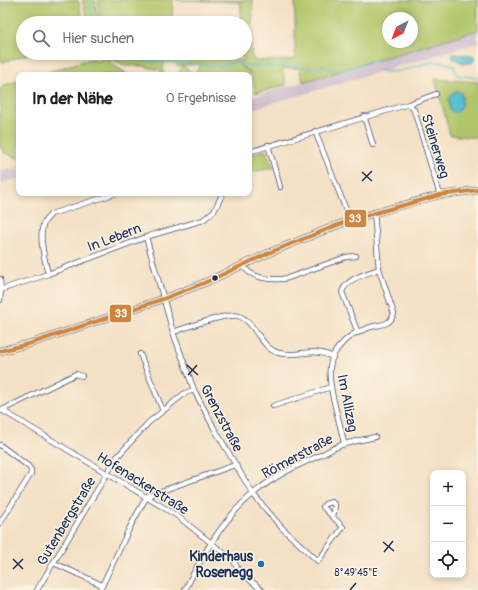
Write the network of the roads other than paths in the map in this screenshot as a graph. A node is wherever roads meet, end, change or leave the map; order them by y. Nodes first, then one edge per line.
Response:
1 (436, 94) dead end
2 (409, 104) junction
3 (364, 116) junction
4 (315, 131) junction
5 (268, 145) junction
6 (373, 145) dead end
7 (252, 151) edge
8 (280, 187) dead end
9 (478, 190) edge
10 (440, 195) junction
11 (108, 196) edge
12 (222, 196) edge
13 (374, 212) junction
14 (350, 220) junction
15 (146, 237) junction
16 (356, 256) dead end
17 (243, 265) junction
18 (379, 270) junction
19 (48, 274) junction
20 (0, 279) edge
21 (1, 290) edge
22 (163, 299) junction
23 (0, 300) edge
24 (173, 332) junction
25 (358, 333) junction
26 (0, 351) edge
27 (140, 354) dead end
28 (333, 357) junction
29 (82, 376) dead end
30 (331, 387) junction
31 (194, 390) junction
32 (272, 406) dead end
33 (0, 410) edge
34 (163, 411) junction
35 (375, 437) dead end
36 (344, 444) junction
37 (0, 445) edge
38 (235, 465) junction
39 (107, 472) junction
40 (253, 494) junction
41 (147, 496) junction
42 (333, 517) dead end
43 (0, 523) edge
44 (211, 542) junction
45 (54, 563) junction
46 (101, 588) edge
47 (37, 590) edge
48 (185, 590) edge
49 (262, 590) edge

1 - 2 street, Steinerweg
2 - 3 street, Steinerweg
2 - 10 street, Steinerweg
3 - 4 street, Steinerweg
3 - 6 street
4 - 5 street, Steinerweg
4 - 14 street
5 - 7 street, Steinerweg
5 - 8 street
9 - 10 main road
10 - 13 main road
11 - 19 street
12 - 15 street, In Lebern
13 - 14 main road
13 - 18 street, Im Allizag
14 - 17 main road
15 - 19 street, In Lebern
15 - 22 street, Grenzstraße
16 - 17 street
17 - 22 main road
18 - 25 street
18 - 25 street, Im Allizag
19 - 21 street, In Lebern
20 - 21 street
21 - 23 street
22 - 24 street, Grenzstraße
22 - 26 main road
24 - 28 street
24 - 31 street, Grenzstraße
25 - 28 street, Im Allizag
27 - 34 street
28 - 30 street, Im Allizag
29 - 33 street
30 - 32 street
30 - 36 street, Im Allizag
31 - 34 street, Gutenbergstraße
31 - 38 street, Grenzstraße
33 - 39 street, Hofenackerstraße
34 - 39 street, Gutenbergstraße
35 - 36 street, Römerstraße
36 - 40 street, Römerstraße
37 - 43 street
38 - 40 street, Grenzstraße
38 - 41 street
39 - 41 street, Hofenackerstraße
39 - 45 street, Gutenbergstraße
40 - 42 street, Grenzstraße
40 - 44 street, Römerstraße
41 - 44 street, Hofenackerstraße
41 - 46 street
44 - 48 street, Römerstraße
44 - 49 street, Hofenackerstraße
45 - 46 street
45 - 47 street, Gutenbergstraße

